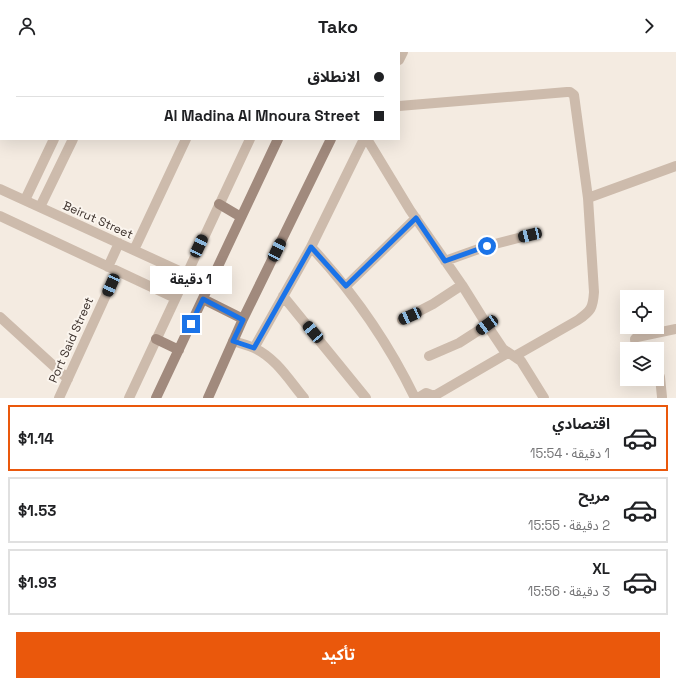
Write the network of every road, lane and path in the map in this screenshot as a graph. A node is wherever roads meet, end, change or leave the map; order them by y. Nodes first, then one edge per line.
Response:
1 (400, 106) edge
2 (54, 140) edge
3 (72, 140) edge
4 (186, 140) edge
5 (250, 140) edge
6 (278, 140) edge
7 (331, 140) edge
8 (364, 140) edge
9 (368, 140) edge
10 (676, 166) edge
11 (1, 192) edge
12 (588, 198) junction
13 (24, 200) junction
14 (219, 204) junction
15 (40, 207) junction
16 (0, 216) edge
17 (241, 217) junction
18 (416, 218) junction
19 (530, 235) dead end
20 (119, 243) junction
21 (311, 247) junction
22 (134, 250) junction
23 (445, 261) junction
24 (112, 269) junction
25 (186, 274) junction
26 (462, 285) junction
27 (346, 286) junction
28 (283, 296) junction
29 (175, 298) junction
30 (203, 299) junction
31 (0, 317) edge
32 (243, 320) junction
33 (402, 320) dead end
34 (487, 325) junction
35 (676, 329) edge
36 (156, 339) junction
37 (233, 341) junction
38 (635, 342) edge
39 (254, 348) junction
40 (179, 350) junction
41 (511, 354) junction
42 (429, 356) dead end
43 (68, 379) junction
44 (661, 386) edge
45 (662, 397) dead end
46 (59, 398) edge
47 (129, 398) edge
48 (156, 398) edge
49 (208, 398) edge
50 (304, 398) edge
51 (366, 398) edge
52 (417, 398) edge
53 (543, 398) edge

1 - 12 street
2 - 13 street
3 - 15 street
4 - 22 street
5 - 14 street
6 - 17 main road
7 - 32 main road
8 - 21 street
9 - 18 street
10 - 12 street
11 - 13 street, Beirut Street
12 - 41 street
13 - 15 street, Beirut Street
14 - 17 main road
14 - 25 street
15 - 20 street, Beirut Street
16 - 24 street
17 - 30 main road
18 - 23 street
18 - 27 street
19 - 23 street
20 - 22 street, Beirut Street
20 - 24 street, Port Said Street
21 - 27 street
21 - 28 street
22 - 25 street, Beirut Street
23 - 26 street
24 - 29 street
24 - 43 street, Port Said Street
25 - 29 street
26 - 33 street
26 - 34 street
27 - 52 street
28 - 39 street
28 - 51 street
29 - 36 street
30 - 32 main road
30 - 40 main road
31 - 43 street
32 - 37 main road
34 - 41 street
34 - 42 street
35 - 38 street
36 - 40 main road
36 - 47 street
37 - 39 street
37 - 49 main road
39 - 50 street
40 - 48 main road
41 - 52 street
41 - 53 street
43 - 46 street, Port Said Street
44 - 45 street

